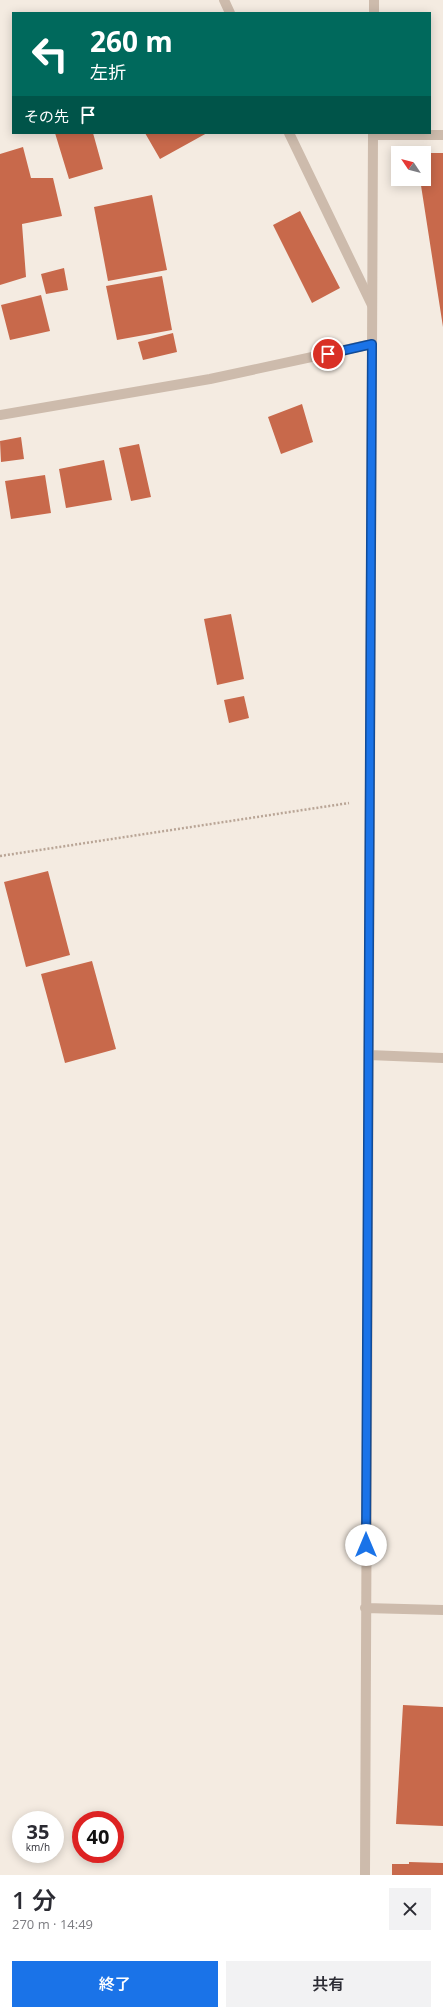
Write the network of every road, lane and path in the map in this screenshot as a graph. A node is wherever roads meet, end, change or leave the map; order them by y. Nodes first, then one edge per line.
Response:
1 (224, 0) edge
2 (374, 0) edge
3 (230, 12) edge
4 (374, 12) edge
5 (289, 134) edge
6 (373, 134) edge
7 (443, 135) edge
8 (372, 305) junction
9 (372, 344) junction
10 (0, 414) edge
11 (371, 800) junction
12 (0, 856) edge
13 (369, 1055) junction
14 (443, 1058) edge
15 (365, 1608) junction
16 (443, 1610) edge
17 (365, 1875) edge

1 - 3 street
2 - 4 street
5 - 8 street
6 - 7 street
6 - 8 street
8 - 9 street
9 - 10 street
9 - 11 street
11 - 12 path
11 - 13 street
13 - 14 street
13 - 15 street
15 - 16 street
15 - 17 street

